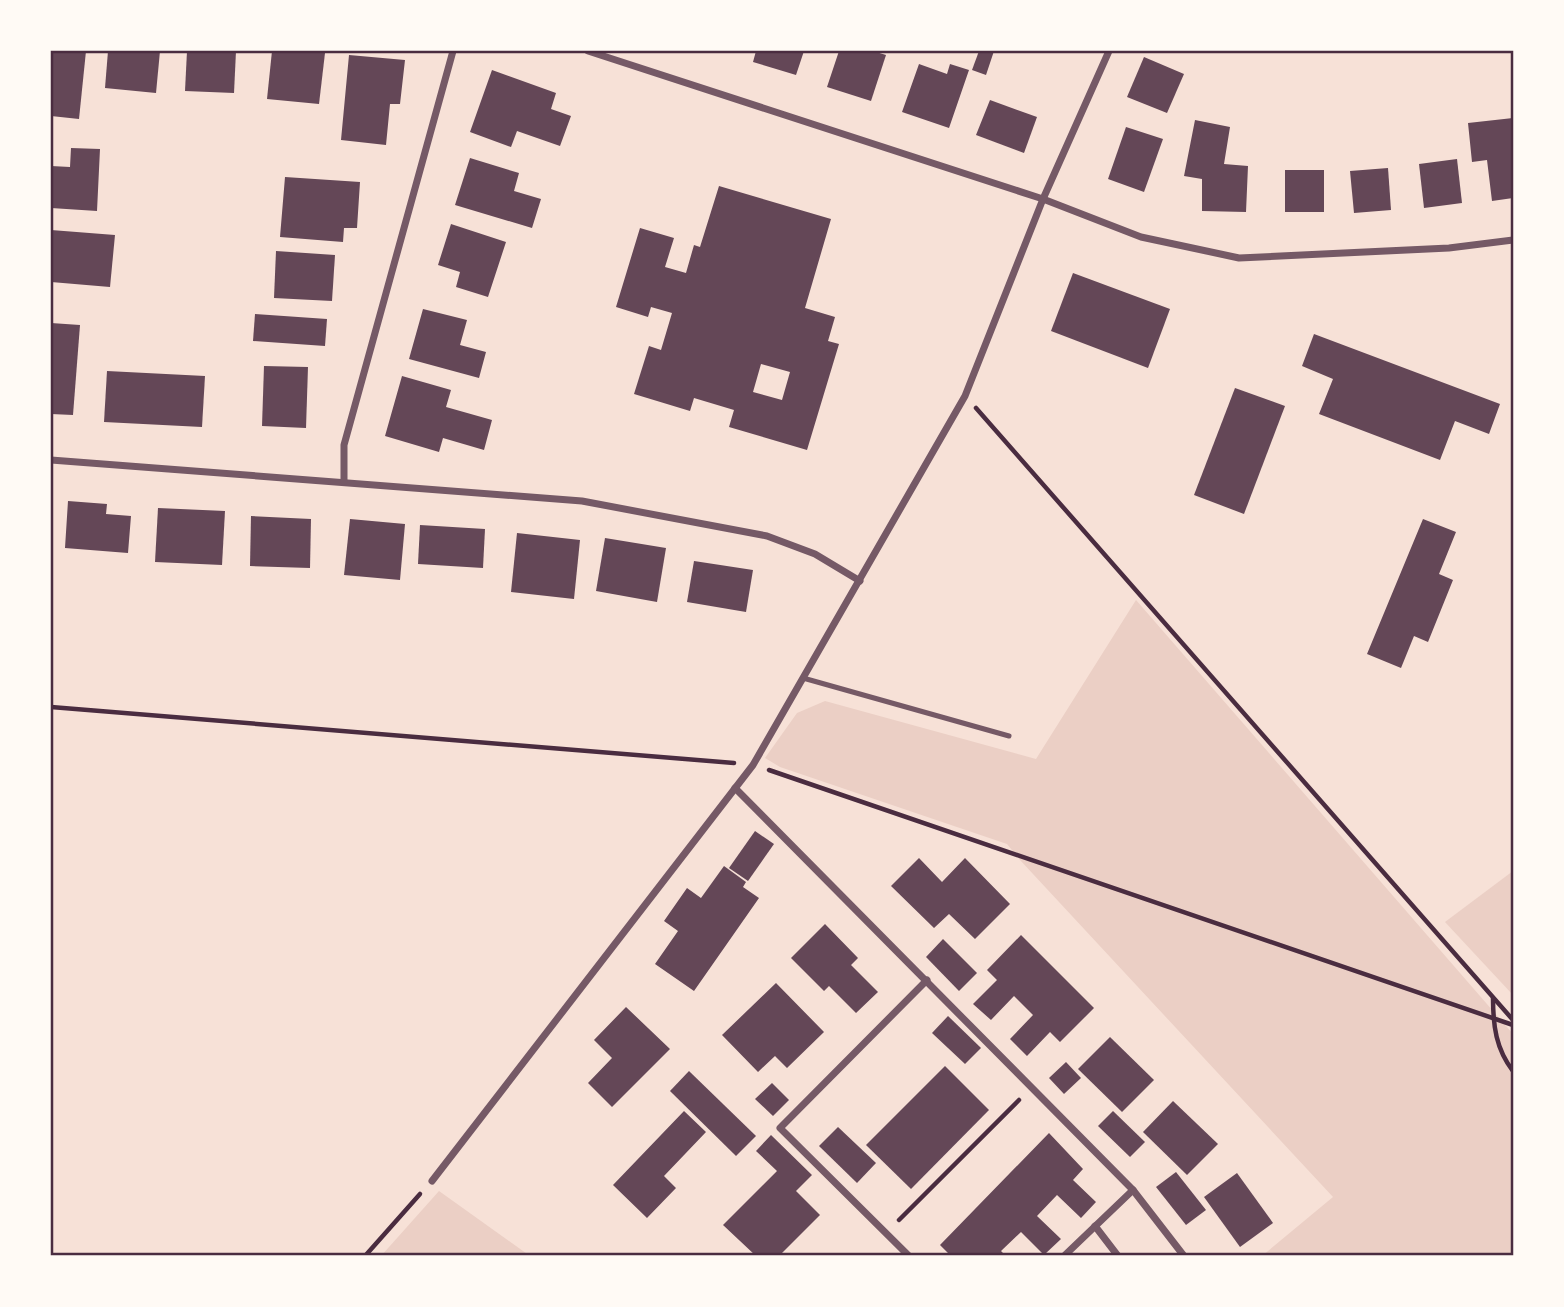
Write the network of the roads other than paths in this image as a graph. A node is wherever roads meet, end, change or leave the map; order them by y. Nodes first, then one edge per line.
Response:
1 (453, 51) edge
2 (588, 51) edge
3 (1109, 51) edge
4 (1043, 199) junction
5 (1513, 240) edge
6 (51, 460) edge
7 (344, 481) junction
8 (860, 581) junction
9 (803, 678) junction
10 (1009, 736) dead end
11 (735, 788) junction
12 (927, 980) junction
13 (432, 1181) road end
14 (1133, 1190) junction
15 (1095, 1226) junction
16 (909, 1256) edge
17 (1064, 1256) edge
18 (1118, 1256) edge
19 (1184, 1256) edge

1 - 7 street
2 - 4 street
3 - 4 street
4 - 5 street
4 - 8 street
6 - 7 street
7 - 8 street
8 - 9 street
9 - 10 lane
9 - 11 street
11 - 12 street
11 - 13 street
12 - 14 street
12 - 16 street
14 - 15 street
14 - 19 street
15 - 17 street
15 - 18 street

